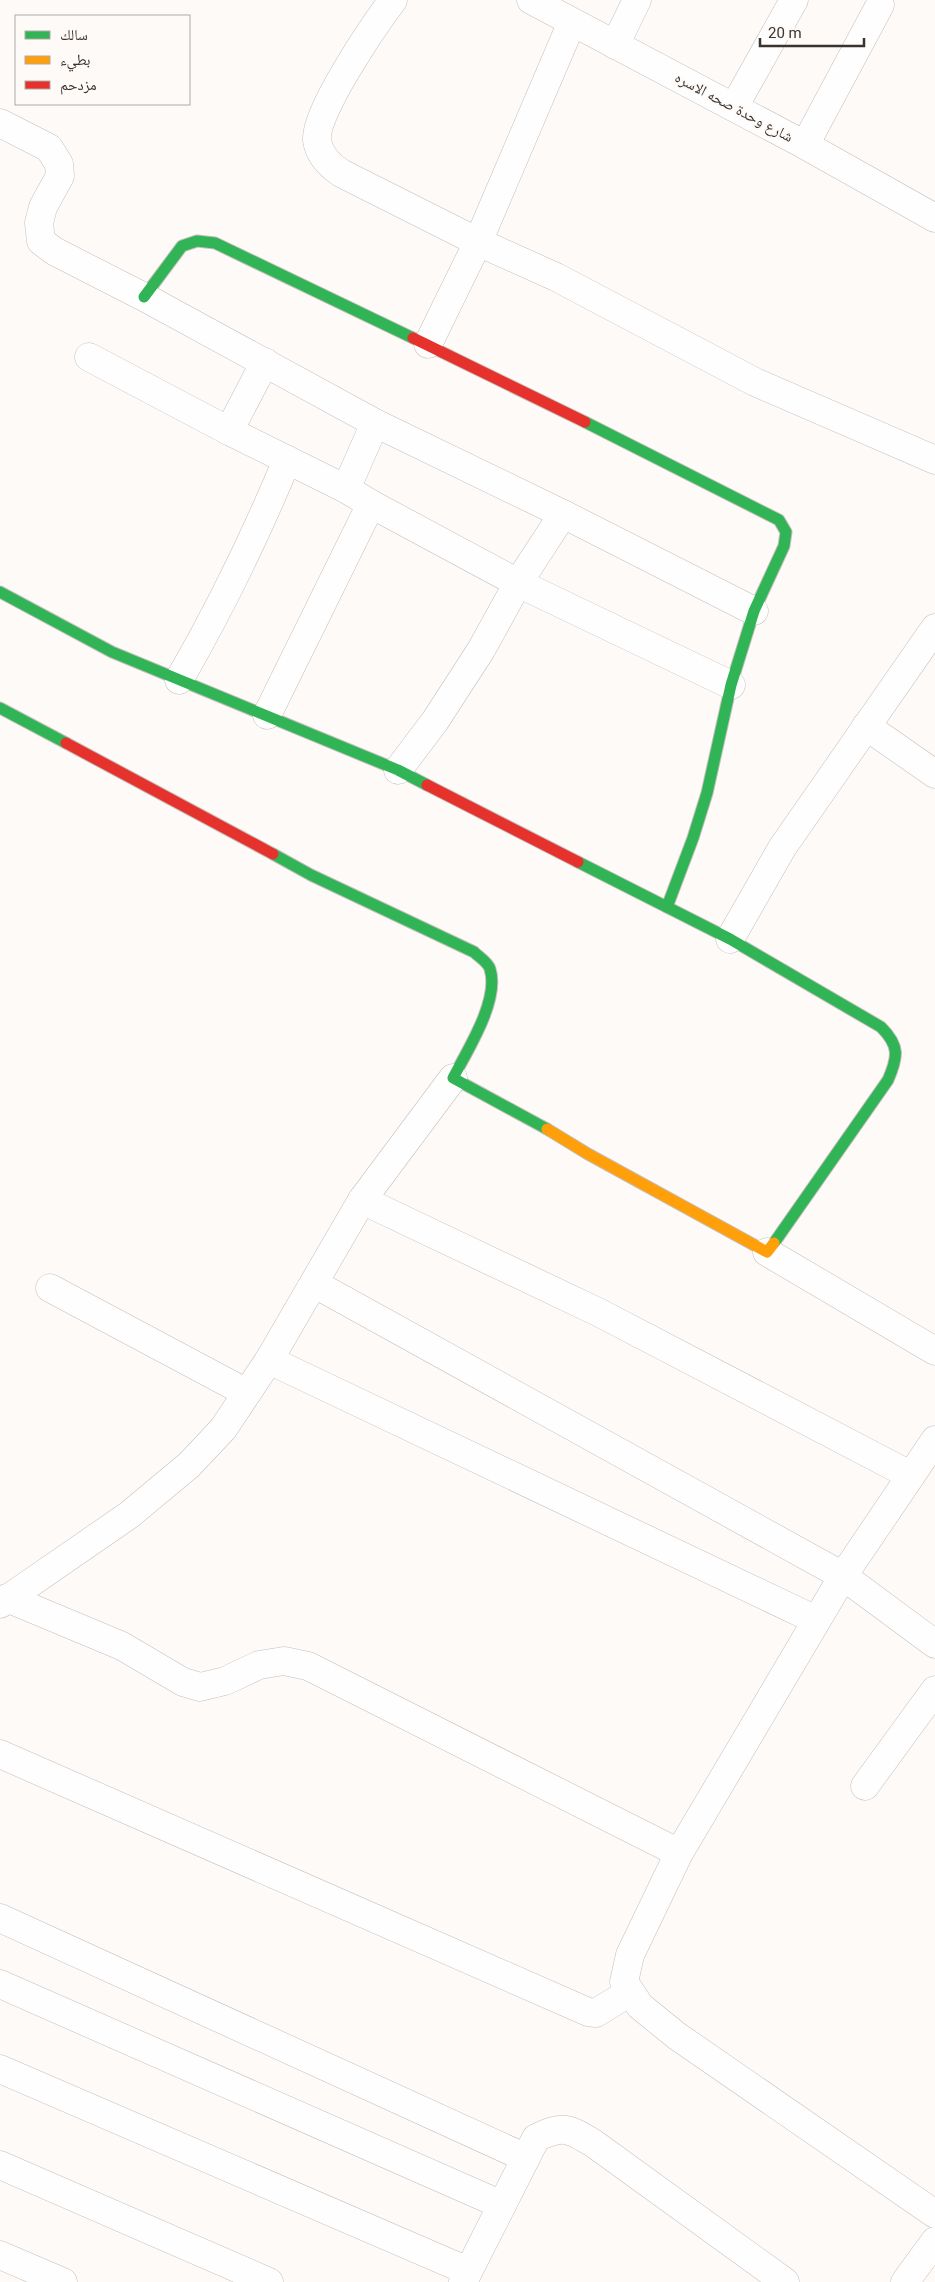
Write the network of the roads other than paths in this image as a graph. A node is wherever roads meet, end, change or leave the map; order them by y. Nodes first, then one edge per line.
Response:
1 (393, 0) edge
2 (531, 0) edge
3 (637, 0) edge
4 (794, 0) edge
5 (880, 5) dead end
6 (572, 22) junction
7 (615, 44) junction
8 (734, 107) junction
9 (0, 123) edge
10 (805, 144) junction
11 (935, 218) edge
12 (478, 242) junction
13 (144, 297) junction
14 (428, 344) junction
15 (89, 357) dead end
16 (265, 362) junction
17 (375, 423) junction
18 (229, 431) junction
19 (287, 460) junction
20 (935, 460) edge
21 (346, 489) junction
22 (371, 504) junction
23 (563, 514) junction
24 (518, 582) junction
25 (0, 592) edge
26 (754, 611) junction
27 (935, 628) edge
28 (179, 680) junction
29 (731, 685) junction
30 (0, 708) edge
31 (268, 715) junction
32 (866, 726) junction
33 (398, 770) junction
34 (935, 774) edge
35 (667, 907) junction
36 (730, 940) junction
37 (453, 1078) junction
38 (362, 1200) junction
39 (766, 1252) junction
40 (315, 1284) junction
41 (50, 1288) dead end
42 (935, 1351) edge
43 (269, 1360) junction
44 (247, 1393) junction
45 (935, 1441) edge
46 (910, 1475) junction
47 (843, 1576) junction
48 (4, 1601) edge
49 (816, 1620) junction
50 (935, 1644) edge
51 (935, 1690) edge
52 (0, 1754) edge
53 (865, 1786) dead end
54 (679, 1853) junction
55 (0, 1918) edge
56 (0, 1984) edge
57 (630, 1992) junction
58 (0, 2068) edge
59 (526, 2158) junction
60 (0, 2165) edge
61 (502, 2205) junction
62 (935, 2214) edge
63 (935, 2240) edge
64 (0, 2255) edge
65 (466, 2277) edge
66 (63, 2282) edge
67 (269, 2282) edge
68 (785, 2282) edge
69 (905, 2282) edge

1 - 12 street
2 - 6 street, شارع وحدة صحه الاسره
3 - 7 street
4 - 8 street
5 - 10 street
6 - 7 street, شارع وحدة صحه الاسره
6 - 12 street
7 - 8 street, شارع وحدة صحه الاسره
8 - 10 street, شارع وحدة صحه الاسره
9 - 13 street
10 - 11 street, شارع وحدة صحه الاسره
12 - 14 street
12 - 20 street
13 - 14 street
13 - 16 street
14 - 26 street
15 - 18 street
16 - 17 street
16 - 18 street
17 - 21 street
17 - 23 street
18 - 19 street
19 - 21 street
19 - 28 street
21 - 22 street
22 - 24 street
22 - 31 street
23 - 24 street
23 - 26 street
24 - 29 street
24 - 33 street
25 - 28 street
26 - 29 street
27 - 32 street
28 - 31 street
29 - 35 street
30 - 37 street
31 - 33 street
32 - 34 street
32 - 36 street
33 - 35 street
35 - 36 street
36 - 39 street
37 - 38 street
37 - 39 street
38 - 40 street
38 - 46 street
39 - 42 street
40 - 43 street
40 - 47 street
41 - 44 street
43 - 44 street
43 - 49 street
44 - 48 street
45 - 46 street
46 - 47 street
47 - 49 street
47 - 50 street
48 - 54 street
49 - 54 street
51 - 53 street
52 - 57 street
54 - 57 street
55 - 59 street
56 - 61 street
57 - 62 street
58 - 65 street
59 - 61 street
59 - 68 street
60 - 67 street
61 - 65 street
63 - 69 street
64 - 66 street

